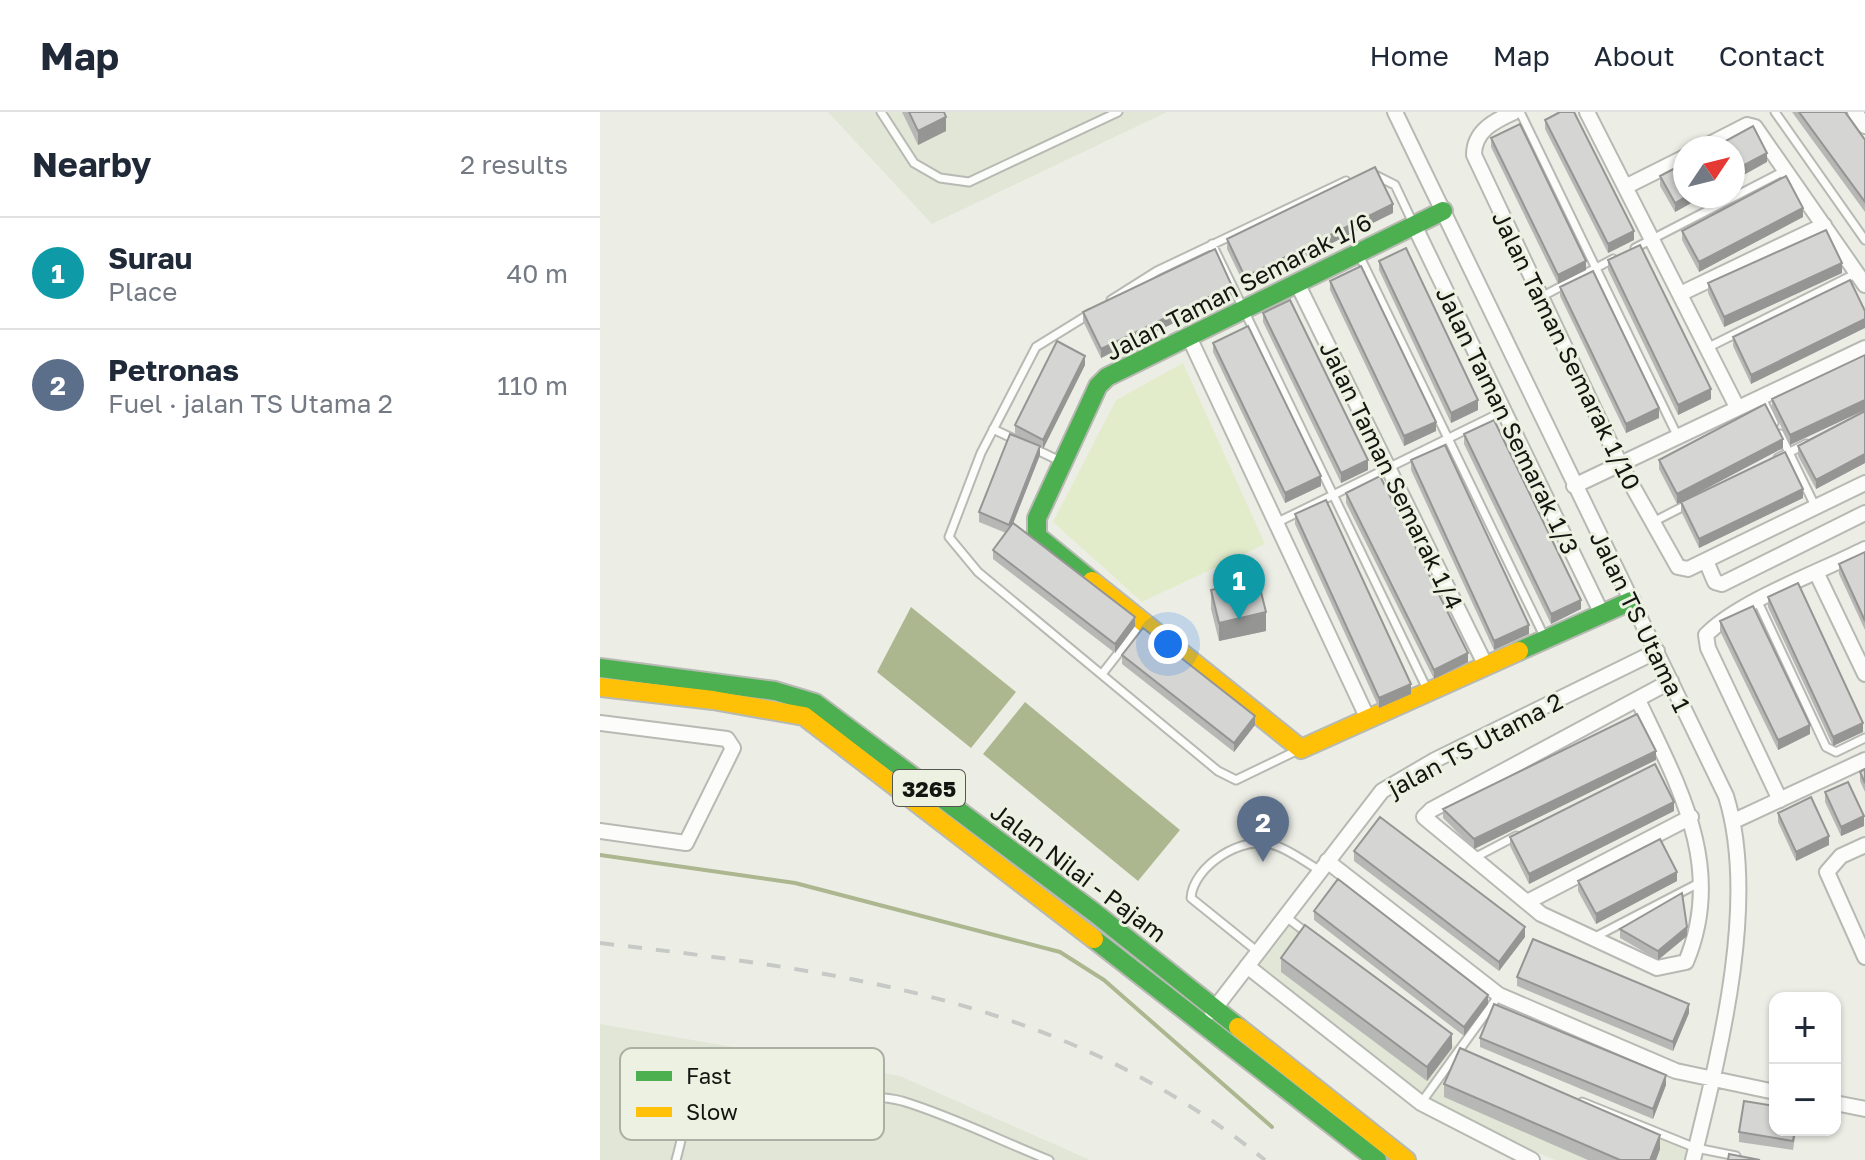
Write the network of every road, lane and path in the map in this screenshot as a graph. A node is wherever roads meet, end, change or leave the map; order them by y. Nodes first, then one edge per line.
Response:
1 (881, 112) edge
2 (1118, 112) edge
3 (1395, 112) edge
4 (1517, 112) edge
5 (1587, 112) edge
6 (1775, 112) edge
7 (1855, 112) edge
8 (1865, 126) edge
9 (1727, 136) edge
10 (1673, 163) edge
11 (1786, 170) junction
12 (1365, 172) edge
13 (1353, 178) edge
14 (1625, 187) junction
15 (1443, 211) junction
16 (1414, 225) junction
17 (1824, 225) junction
18 (1864, 236) edge
19 (1652, 239) junction
20 (1212, 244) junction
21 (1358, 253) junction
22 (1596, 268) junction
23 (1861, 279) edge
24 (1297, 283) junction
25 (1680, 294) junction
26 (1541, 297) junction
27 (1244, 309) junction
28 (1189, 337) junction
29 (1707, 348) junction
30 (1865, 348) edge
31 (1761, 396) junction
32 (1737, 407) junction
33 (1504, 411) junction
34 (993, 429) junction
35 (1678, 437) junction
36 (1447, 438) junction
37 (1814, 440) edge
38 (1789, 453) junction
39 (1775, 460) edge
40 (1063, 462) junction
41 (1620, 464) junction
42 (1387, 466) junction
43 (1865, 483) edge
44 (1574, 486) junction
45 (1331, 494) junction
46 (1692, 502) edge
47 (1816, 508) junction
48 (1865, 513) edge
49 (1278, 522) junction
50 (1651, 523) junction
51 (1865, 549) edge
52 (1706, 561) junction
53 (1817, 574) junction
54 (1631, 601) junction
55 (1758, 602) junction
56 (1602, 614) junction
57 (1143, 621) junction
58 (1546, 639) junction
59 (1657, 651) junction
60 (1486, 666) junction
61 (600, 668) edge
62 (1102, 674) junction
63 (1865, 674) edge
64 (1671, 681) junction
65 (600, 687) edge
66 (1428, 692) junction
67 (1638, 700) junction
68 (1368, 719) junction
69 (600, 723) edge
70 (1865, 738) edge
71 (1301, 749) junction
72 (1865, 760) edge
73 (1780, 800) junction
74 (1691, 817) junction
75 (1734, 821) junction
76 (1527, 830) edge
77 (600, 831) edge
78 (1865, 845) edge
79 (1472, 859) junction
80 (1323, 866) junction
81 (1701, 882) junction
82 (1527, 902) junction
83 (1285, 916) junction
84 (1595, 937) junction
85 (1322, 945) edge
86 (1258, 952) junction
87 (1865, 957) edge
88 (1247, 966) junction
89 (1499, 995) junction
90 (1210, 1015) junction
91 (1445, 1042) edge
92 (1458, 1051) junction
93 (1472, 1057) edge
94 (1712, 1079) junction
95 (1769, 1091) edge
96 (1570, 1097) edge
97 (884, 1098) edge
98 (1421, 1103) junction
99 (1841, 1104) edge
100 (1865, 1109) edge
101 (682, 1140) edge
102 (1694, 1154) edge
103 (1747, 1158) edge
104 (676, 1160) edge
105 (1049, 1160) edge
106 (1377, 1160) edge
107 (1406, 1160) edge
108 (1532, 1160) edge

1 - 2 lane
3 - 15 street, Jalan TS Utama 1
4 - 22 lane
4 - 26 street, Jalan Taman Semarak 1/10
5 - 14 street
6 - 18 lane
7 - 8 street
9 - 11 street
10 - 14 street
11 - 17 street
11 - 19 lane
12 - 16 lane
13 - 20 lane
14 - 19 street
15 - 16 main road, Jalan Taman Semarak 1/6
15 - 44 street, Jalan TS Utama 1
16 - 21 main road, Jalan Taman Semarak 1/6
16 - 33 street, Jalan Taman Semarak 1/3
17 - 23 street
17 - 25 street
19 - 22 lane
19 - 25 street
20 - 27 lane
20 - 34 lane
21 - 24 main road, Jalan Taman Semarak 1/6
21 - 36 lane
22 - 26 lane
22 - 35 lane
23 - 29 lane
24 - 27 main road, Jalan Taman Semarak 1/6
24 - 42 street, Jalan Taman Semarak 1/4
25 - 29 street
26 - 41 street, Jalan Taman Semarak 1/10
27 - 28 main road, Jalan Taman Semarak 1/6
27 - 45 lane
28 - 40 main road, Jalan Taman Semarak 1/6
28 - 49 street
29 - 32 street
30 - 31 street
31 - 32 street
31 - 38 lane
32 - 35 street
33 - 36 lane
33 - 56 street, Jalan Taman Semarak 1/3
34 - 40 lane
34 - 62 lane
35 - 41 street
36 - 42 lane
36 - 58 lane
37 - 38 lane
38 - 39 lane
38 - 47 lane
40 - 57 main road, Jalan Taman Semarak 1/6
41 - 44 street
41 - 50 street, Jalan Taman Semarak 1/10
42 - 45 lane
42 - 60 street, Jalan Taman Semarak 1/4
43 - 47 street
44 - 54 street, Jalan TS Utama 1
45 - 49 lane
45 - 66 lane
46 - 50 lane
47 - 52 street
48 - 52 street
49 - 68 street
50 - 52 street, Jalan Taman Semarak 1/10
51 - 53 street
53 - 55 street
53 - 63 street
54 - 56 main road
54 - 59 street, Jalan TS Utama 1
55 - 70 lane
55 - 73 street
56 - 58 main road
57 - 62 lane
57 - 71 main road, Jalan Taman Semarak 1/6
58 - 60 main road
59 - 64 street, Jalan TS Utama 1
59 - 80 street, jalan TS Utama 2
60 - 66 main road
61 - 90 main road, Jalan Nilai - Pajam / 3265
62 - 71 lane
64 - 67 street
64 - 75 street, Jalan TS Utama 1
65 - 90 main road, Jalan Nilai - Pajam / 3265
66 - 68 main road
67 - 74 street
67 - 79 street
68 - 71 main road
69 - 77 street
72 - 73 street
73 - 75 street
74 - 81 street
74 - 82 street
75 - 94 street, Jalan TS Utama 1
76 - 79 lane
78 - 87 street
79 - 82 street
80 - 83 street, jalan TS Utama 2
80 - 86 lane
80 - 89 street
81 - 84 lane
81 - 84 street
82 - 84 street
83 - 85 lane
83 - 86 street, jalan TS Utama 2
86 - 88 street, jalan TS Utama 2
88 - 90 street, jalan TS Utama 2
88 - 98 street
89 - 92 lane
89 - 94 street
90 - 106 main road, Jalan Nilai - Pajam / 3265
90 - 107 main road, Jalan Nilai - Pajam / 3265
91 - 92 lane
92 - 93 lane
92 - 98 lane
94 - 95 street
94 - 102 street, Jalan TS Utama 1
96 - 102 lane
97 - 105 lane
98 - 108 street
99 - 100 street
101 - 104 lane
102 - 103 lane

